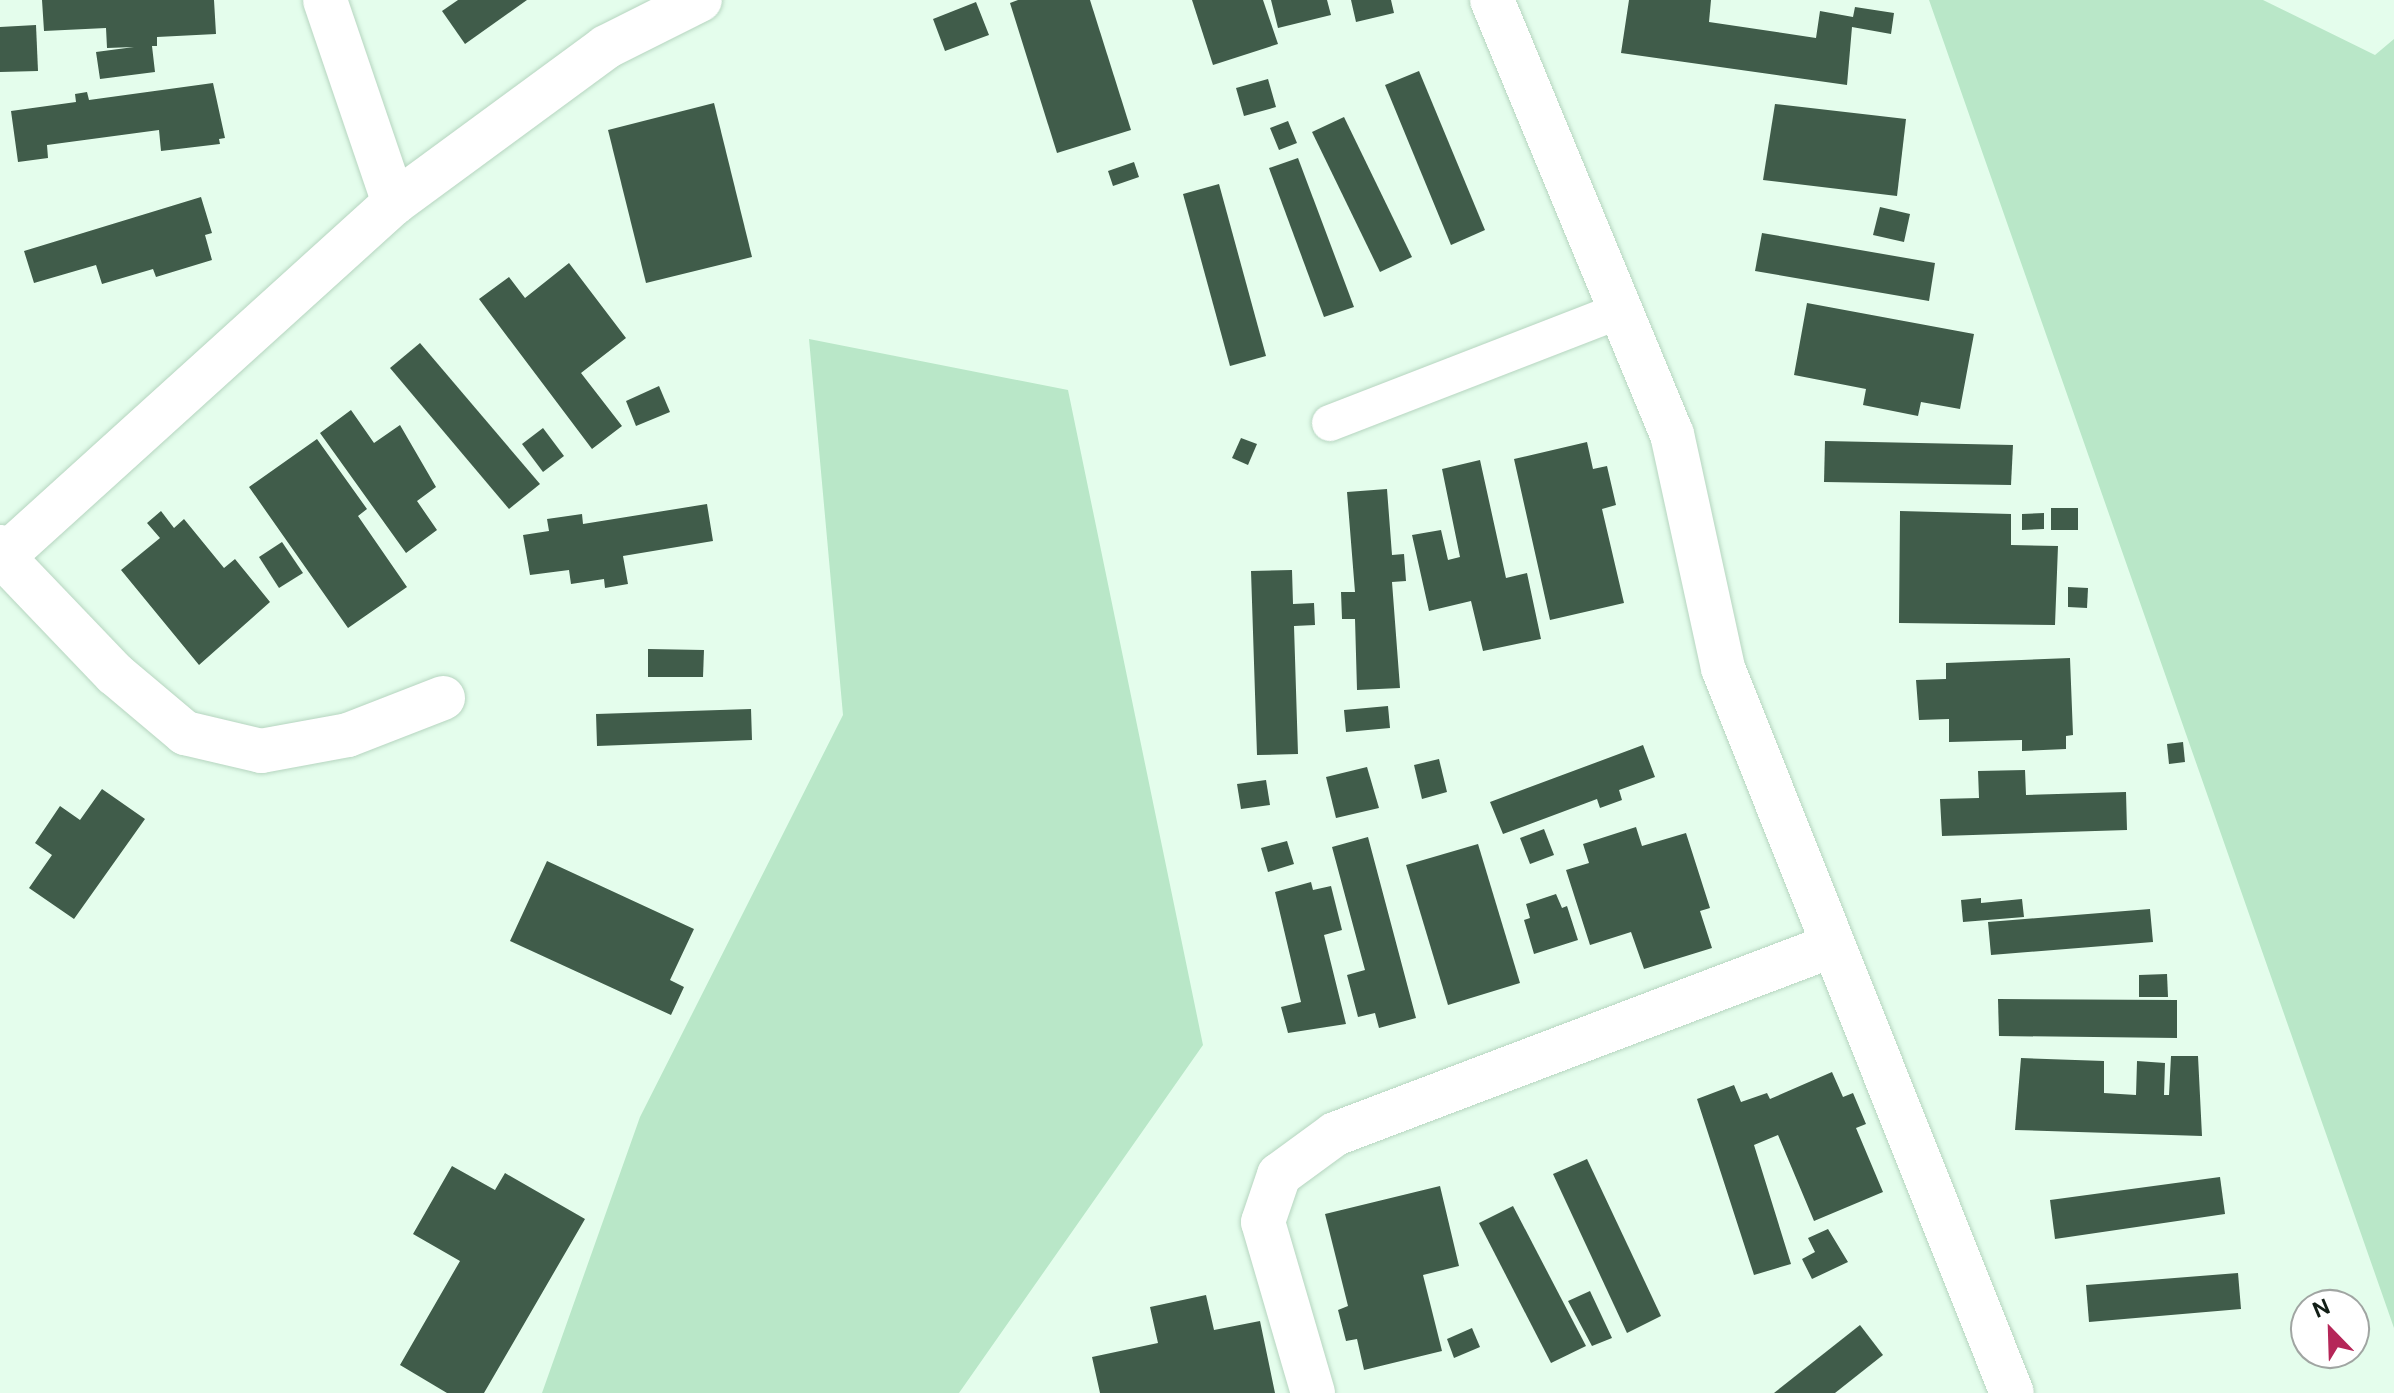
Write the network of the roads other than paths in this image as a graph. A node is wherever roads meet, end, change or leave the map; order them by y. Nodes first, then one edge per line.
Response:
1 (325, 0) edge
2 (700, 0) edge
3 (1492, 0) edge
4 (394, 203) junction
5 (1621, 310) junction
6 (1330, 423) dead end
7 (1, 560) edge
8 (443, 698) dead end
9 (1831, 946) junction
10 (1313, 1393) edge
11 (2012, 1393) edge

1 - 4 street
2 - 4 street
3 - 5 street
4 - 7 street
5 - 6 lane
5 - 9 street
7 - 8 street
9 - 10 street
9 - 11 street

